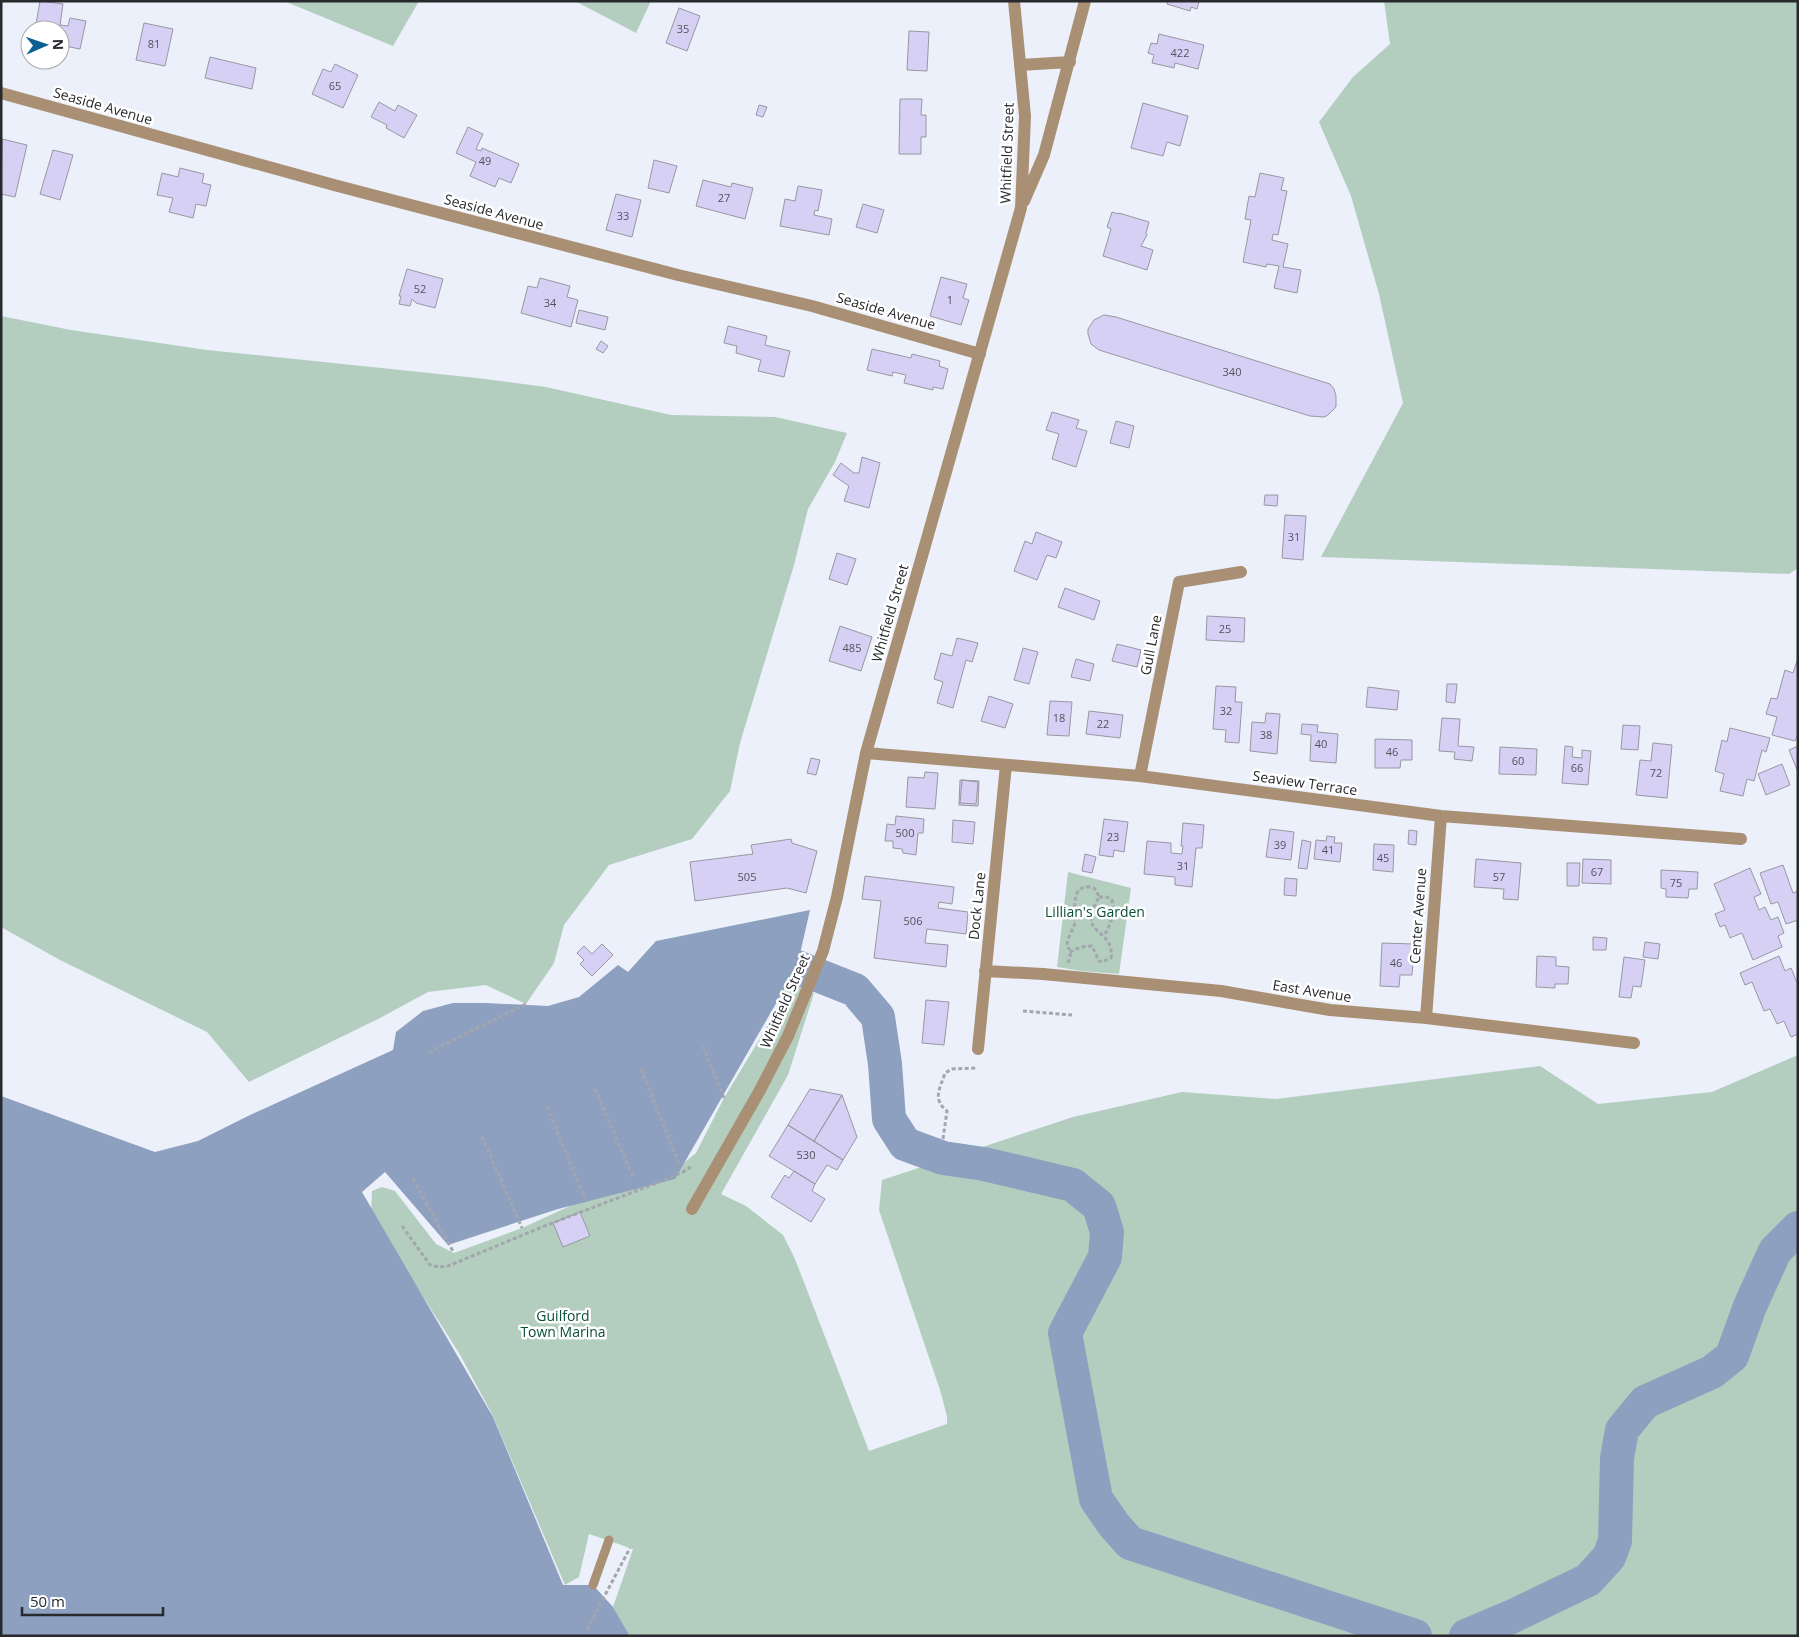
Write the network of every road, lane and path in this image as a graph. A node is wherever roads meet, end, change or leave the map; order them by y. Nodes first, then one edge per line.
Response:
1 (1014, 1) edge
2 (1085, 1) edge
3 (1070, 62) junction
4 (1020, 65) junction
5 (1, 94) edge
6 (1021, 208) junction
7 (980, 354) junction
8 (1241, 572) dead end
9 (866, 753) junction
10 (1006, 765) junction
11 (1140, 776) junction
12 (1441, 816) junction
13 (1741, 840) dead end
14 (1099, 898) junction
15 (1104, 936) junction
16 (985, 971) junction
17 (526, 1004) dead end
18 (1023, 1011) dead end
19 (1072, 1015) dead end
20 (1426, 1018) junction
21 (1634, 1044) dead end
22 (702, 1046) dead end
23 (978, 1049) dead end
24 (429, 1052) dead end
25 (641, 1068) dead end
26 (977, 1068) dead end
27 (595, 1088) dead end
28 (724, 1098) dead end
29 (547, 1107) dead end
30 (482, 1137) dead end
31 (943, 1139) dead end
32 (680, 1166) dead end
33 (691, 1166) dead end
34 (633, 1177) dead end
35 (413, 1179) dead end
36 (585, 1199) dead end
37 (692, 1208) dead end
38 (402, 1226) dead end
39 (522, 1228) dead end
40 (454, 1253) dead end
41 (609, 1540) dead end
42 (630, 1548) dead end
43 (592, 1586) dead end
44 (587, 1629) dead end

1 - 4 street, Whitfield Street
2 - 3 street
3 - 4 street
3 - 6 street
4 - 6 street, Whitfield Street
5 - 7 street, Seaside Avenue
6 - 7 street, Whitfield Street
7 - 9 street, Whitfield Street
8 - 11 street, Gull Lane
9 - 10 street, Seaview Terrace
9 - 37 street, Whitfield Street
10 - 11 street, Seaview Terrace
10 - 16 street, Dock Lane
11 - 12 street, Seaview Terrace
12 - 13 street, Seaview Terrace
12 - 20 street, Center Avenue
14 - 15 path
14 - 15 path
14 - 15 path
16 - 20 street, East Avenue
16 - 23 street, Dock Lane
17 - 24 path
18 - 19 path
20 - 21 street, East Avenue
22 - 28 path
25 - 32 path
26 - 31 path
27 - 34 path
29 - 36 path
30 - 39 path
33 - 38 path
35 - 40 path
41 - 43 lane
42 - 44 path

